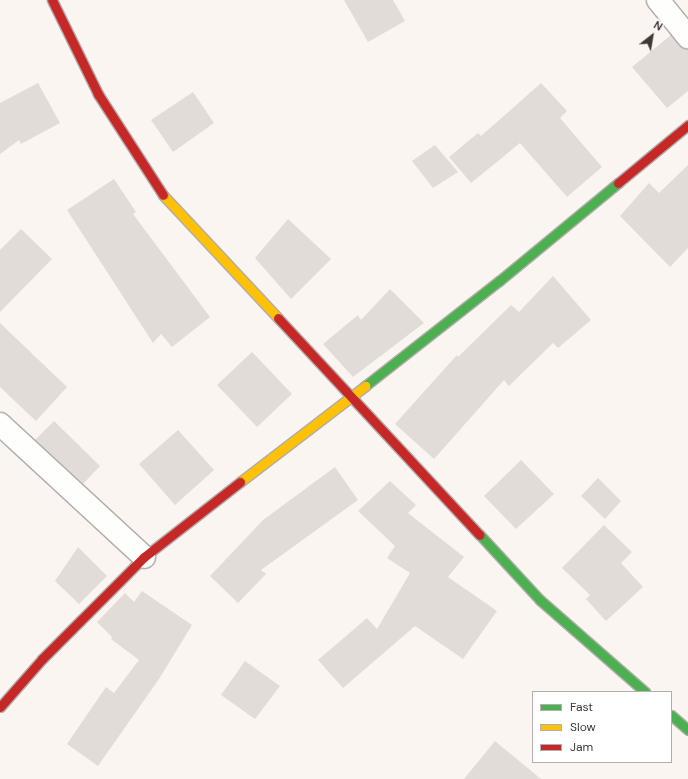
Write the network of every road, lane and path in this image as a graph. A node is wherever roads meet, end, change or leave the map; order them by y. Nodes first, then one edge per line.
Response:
1 (52, 0) edge
2 (658, 0) edge
3 (688, 37) edge
4 (688, 124) edge
5 (352, 395) junction
6 (0, 424) edge
7 (144, 557) junction
8 (644, 691) edge
9 (0, 707) edge
10 (672, 716) edge
11 (688, 730) edge

1 - 5 street
2 - 3 street
4 - 5 street
5 - 7 street
5 - 8 street
6 - 7 street
7 - 9 street
10 - 11 street

